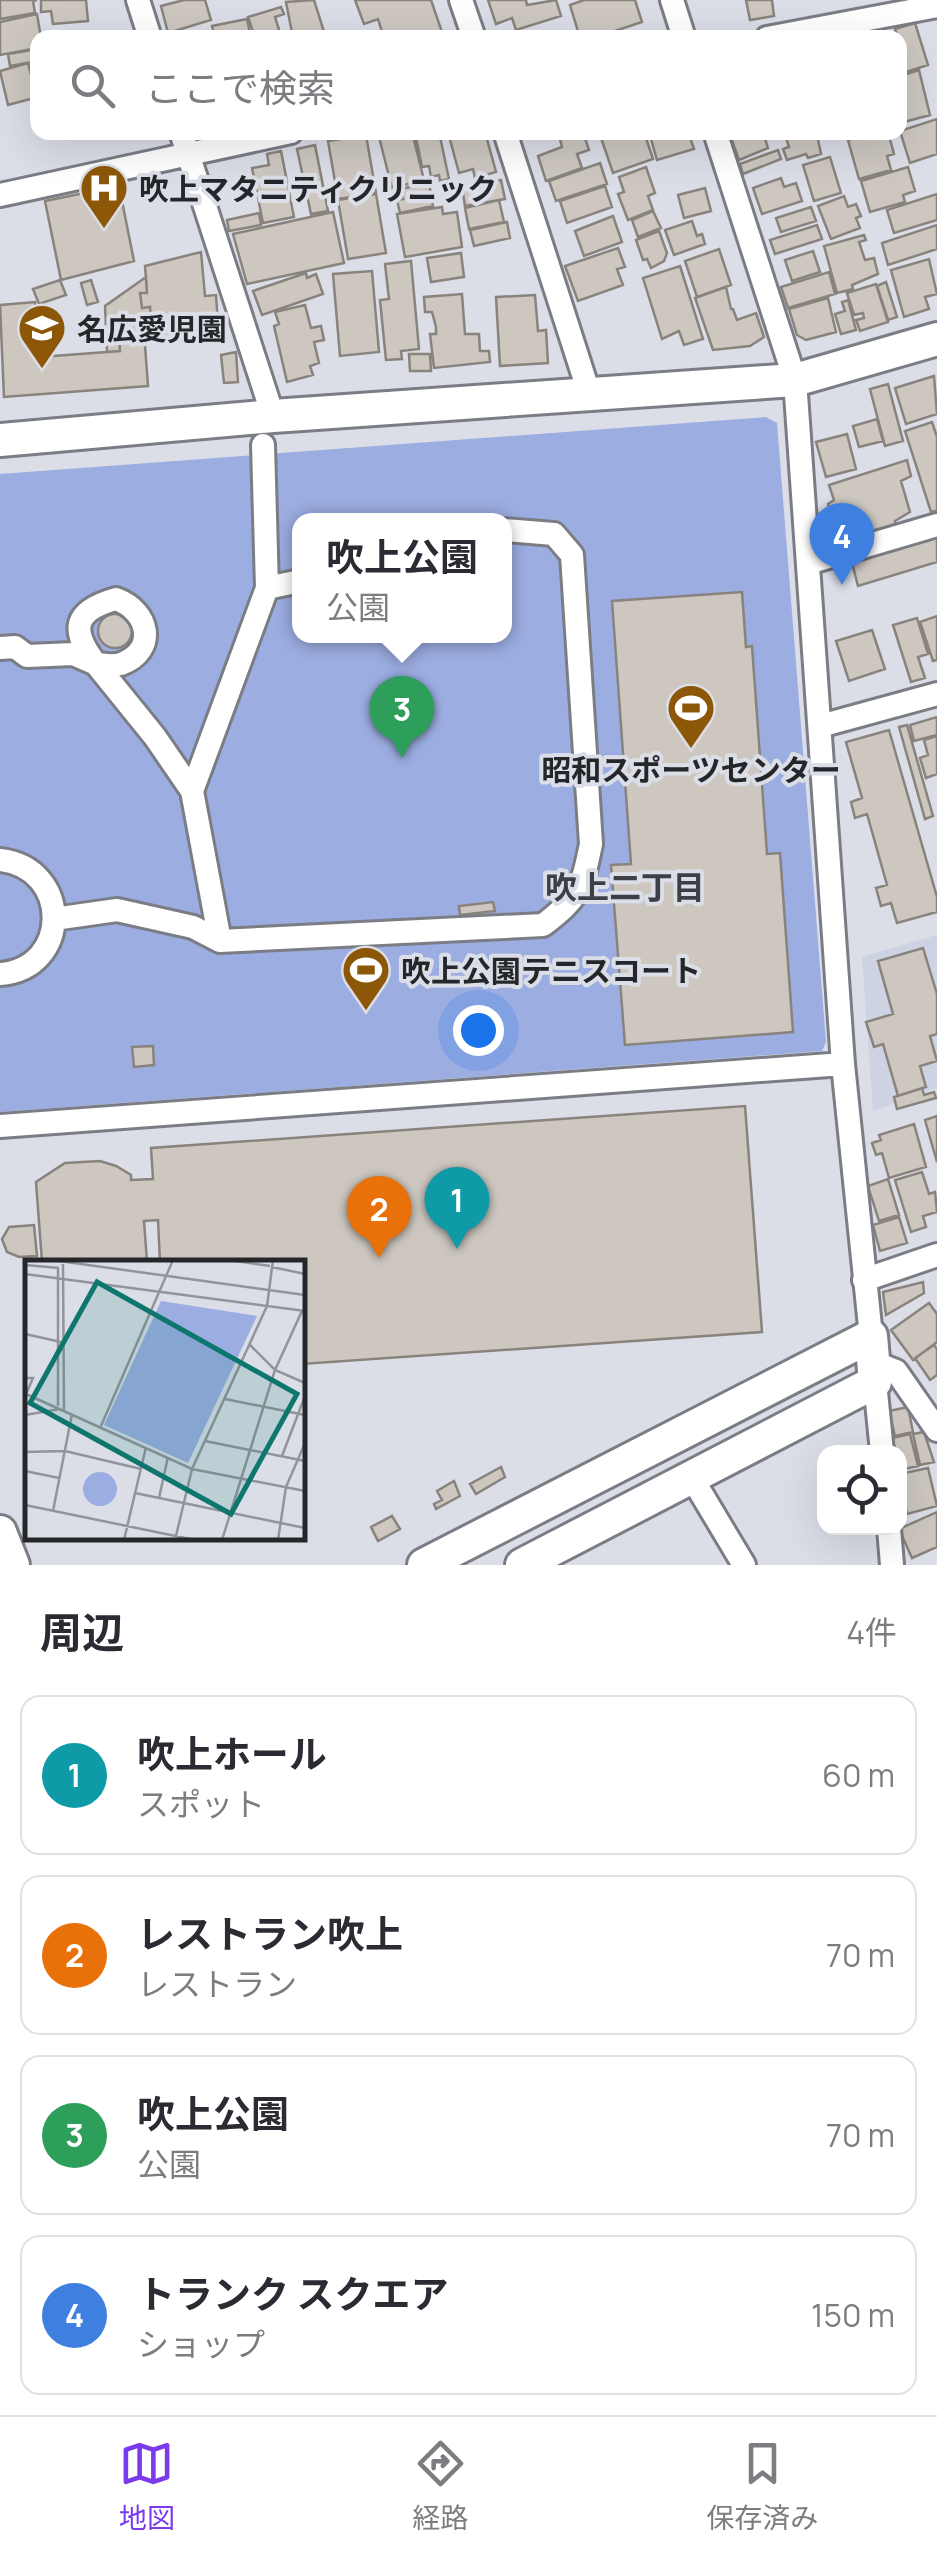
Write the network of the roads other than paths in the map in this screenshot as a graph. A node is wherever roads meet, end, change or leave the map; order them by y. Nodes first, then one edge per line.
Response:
1 (138, 0) edge
2 (461, 0) edge
3 (672, 0) edge
4 (933, 10) edge
5 (147, 30) edge
6 (471, 30) edge
7 (681, 30) edge
8 (814, 30) edge
9 (219, 140) edge
10 (508, 140) edge
11 (718, 140) edge
12 (184, 144) edge
13 (0, 195) edge
14 (937, 339) edge
15 (795, 380) junction
16 (590, 396) junction
17 (268, 431) junction
18 (0, 440) edge
19 (937, 525) edge
20 (512, 531) edge
21 (808, 563) junction
22 (292, 583) edge
23 (266, 588) junction
24 (0, 648) edge
25 (937, 694) edge
26 (820, 726) junction
27 (192, 791) junction
28 (0, 860) edge
29 (54, 919) junction
30 (220, 941) junction
31 (0, 974) edge
32 (844, 1064) junction
33 (0, 1126) edge
34 (937, 1255) edge
35 (864, 1280) junction
36 (873, 1360) junction
37 (937, 1430) edge
38 (881, 1445) edge
39 (692, 1478) junction
40 (0, 1532) edge
41 (890, 1535) edge
42 (458, 1557) edge
43 (13, 1565) edge
44 (424, 1565) edge
45 (522, 1565) edge
46 (744, 1565) edge
47 (892, 1565) edge

1 - 5 street
2 - 6 street
3 - 7 street
4 - 8 street
9 - 12 street
10 - 16 street
11 - 15 street
12 - 13 street
12 - 17 street
14 - 15 street
15 - 16 street
15 - 21 street
16 - 17 street
17 - 18 street
17 - 23 street
19 - 21 street
20 - 30 street
21 - 26 street
22 - 23 street
23 - 27 street
24 - 27 street
25 - 26 street
26 - 32 street
27 - 30 street
28 - 29 street
29 - 30 street
29 - 31 street
32 - 33 street
32 - 35 street
34 - 35 street
35 - 36 street
36 - 37 street
36 - 38 street
36 - 39 street
36 - 42 street
39 - 45 street
39 - 46 street
40 - 43 street
41 - 47 street
42 - 44 street

